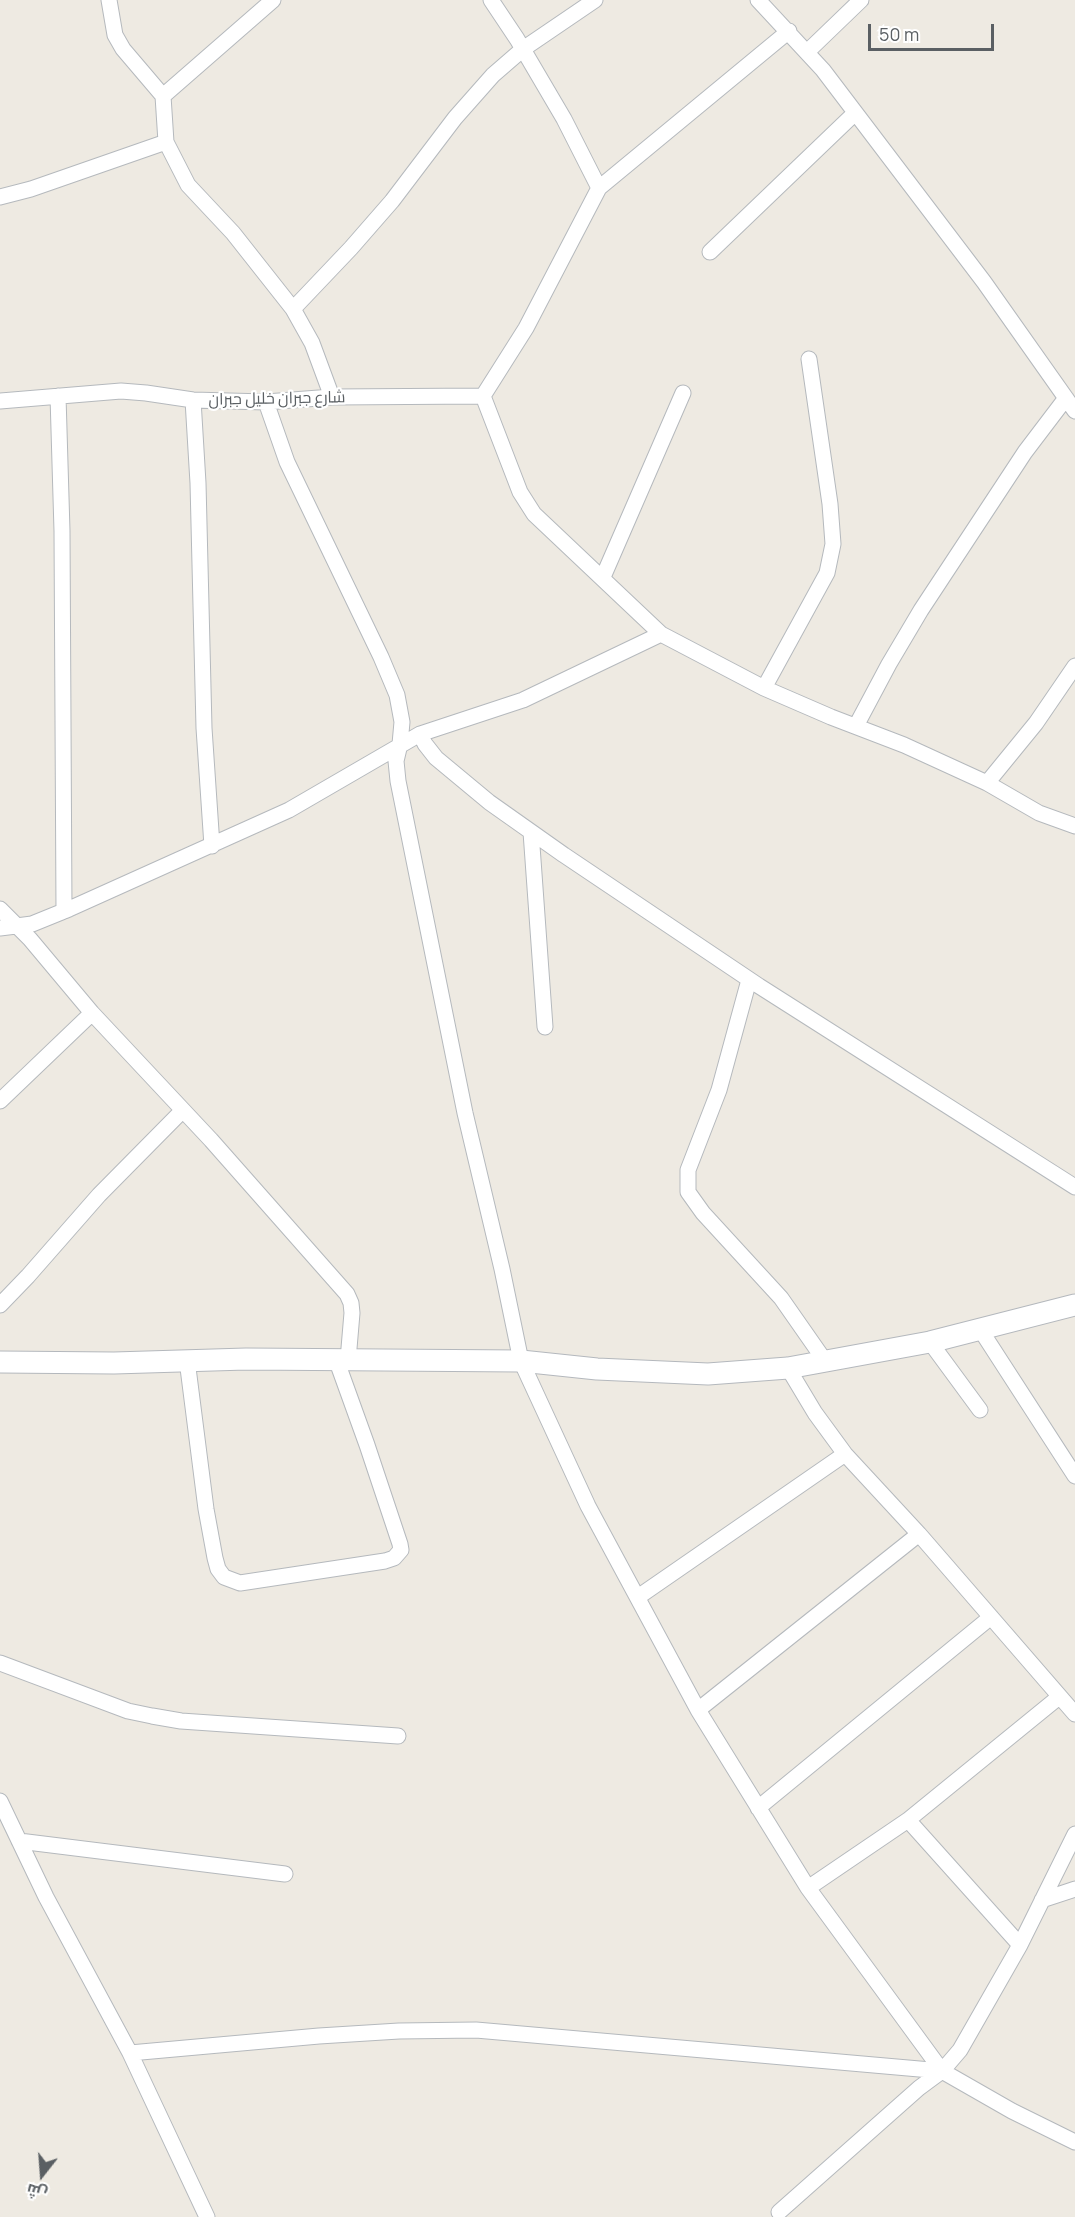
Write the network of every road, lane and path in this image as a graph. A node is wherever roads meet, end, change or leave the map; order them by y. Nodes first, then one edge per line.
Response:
1 (109, 0) edge
2 (273, 0) edge
3 (491, 0) edge
4 (595, 0) edge
5 (758, 0) edge
6 (861, 0) edge
7 (789, 31) junction
8 (523, 49) junction
9 (807, 52) junction
10 (163, 96) junction
11 (855, 113) junction
12 (166, 142) junction
13 (599, 188) junction
14 (0, 197) edge
15 (710, 252) dead end
16 (293, 309) junction
17 (809, 358) dead end
18 (683, 393) dead end
19 (58, 396) junction
20 (483, 396) junction
21 (332, 397) junction
22 (193, 400) junction
23 (0, 401) edge
24 (266, 402) junction
25 (1070, 404) edge
26 (603, 577) junction
27 (662, 634) junction
28 (1075, 666) edge
29 (764, 688) junction
30 (856, 726) junction
31 (420, 734) junction
32 (400, 744) junction
33 (987, 783) junction
34 (1072, 821) edge
35 (531, 832) junction
36 (212, 846) junction
37 (0, 909) edge
38 (64, 911) junction
39 (17, 925) junction
40 (0, 928) edge
41 (749, 980) junction
42 (92, 1013) junction
43 (545, 1027) dead end
44 (0, 1101) edge
45 (183, 1110) junction
46 (1075, 1187) edge
47 (0, 1305) edge
48 (1075, 1305) edge
49 (980, 1329) junction
50 (930, 1342) junction
51 (187, 1360) junction
52 (342, 1360) junction
53 (520, 1361) junction
54 (825, 1361) junction
55 (0, 1362) edge
56 (788, 1368) junction
57 (980, 1410) dead end
58 (845, 1454) junction
59 (1075, 1476) edge
60 (919, 1534) junction
61 (638, 1597) junction
62 (991, 1617) junction
63 (0, 1663) edge
64 (1059, 1697) junction
65 (698, 1710) junction
66 (1075, 1714) edge
67 (398, 1736) dead end
68 (1, 1805) edge
69 (758, 1808) junction
70 (908, 1820) junction
71 (1075, 1834) edge
72 (19, 1841) junction
73 (285, 1874) dead end
74 (808, 1888) junction
75 (1075, 1889) edge
76 (1042, 1900) junction
77 (1020, 1945) junction
78 (130, 2053) junction
79 (942, 2071) junction
80 (1075, 2142) edge
81 (779, 2212) dead end
82 (207, 2217) edge

1 - 10 street
2 - 10 street
3 - 8 street
4 - 8 street
5 - 7 street
6 - 9 street
7 - 9 street
7 - 13 street
8 - 13 street
8 - 16 street
9 - 11 street
10 - 12 street
11 - 15 street
11 - 25 street
12 - 14 street
12 - 16 street
13 - 20 street
16 - 21 street
17 - 29 street
18 - 26 street
19 - 22 street, شارع جبران خليل جبران
19 - 23 street, شارع جبران خليل جبران
19 - 38 street
20 - 21 street, شارع جبران خليل جبران
20 - 26 street
21 - 24 street, شارع جبران خليل جبران
22 - 24 street, شارع جبران خليل جبران
22 - 36 street
24 - 32 street
25 - 30 street
26 - 27 street
27 - 29 street
27 - 31 street
28 - 33 street
29 - 30 street
30 - 33 street
31 - 32 street
31 - 35 street
32 - 36 street
32 - 53 street
33 - 34 street
35 - 41 street
35 - 43 street
36 - 38 street
37 - 39 street
38 - 39 street
39 - 40 street
39 - 42 street
41 - 46 street
41 - 54 street
42 - 44 street
42 - 45 street
45 - 47 street
45 - 52 street
48 - 49 street
49 - 50 street
49 - 59 street
50 - 54 street
50 - 57 street
51 - 52 street
51 - 52 street
51 - 55 street
52 - 53 street
53 - 56 street
53 - 61 street
54 - 56 street
56 - 58 street
58 - 60 street
58 - 61 street
60 - 62 street
60 - 65 street
61 - 65 street
62 - 64 street
62 - 69 street
63 - 67 street
64 - 66 street
64 - 70 street
65 - 69 street
68 - 72 street
69 - 74 street
70 - 74 street
70 - 77 street
71 - 76 street
72 - 73 street
72 - 78 street
74 - 79 street
75 - 76 street
76 - 77 street
77 - 79 street
78 - 79 street
78 - 82 street
79 - 80 street
79 - 81 street

